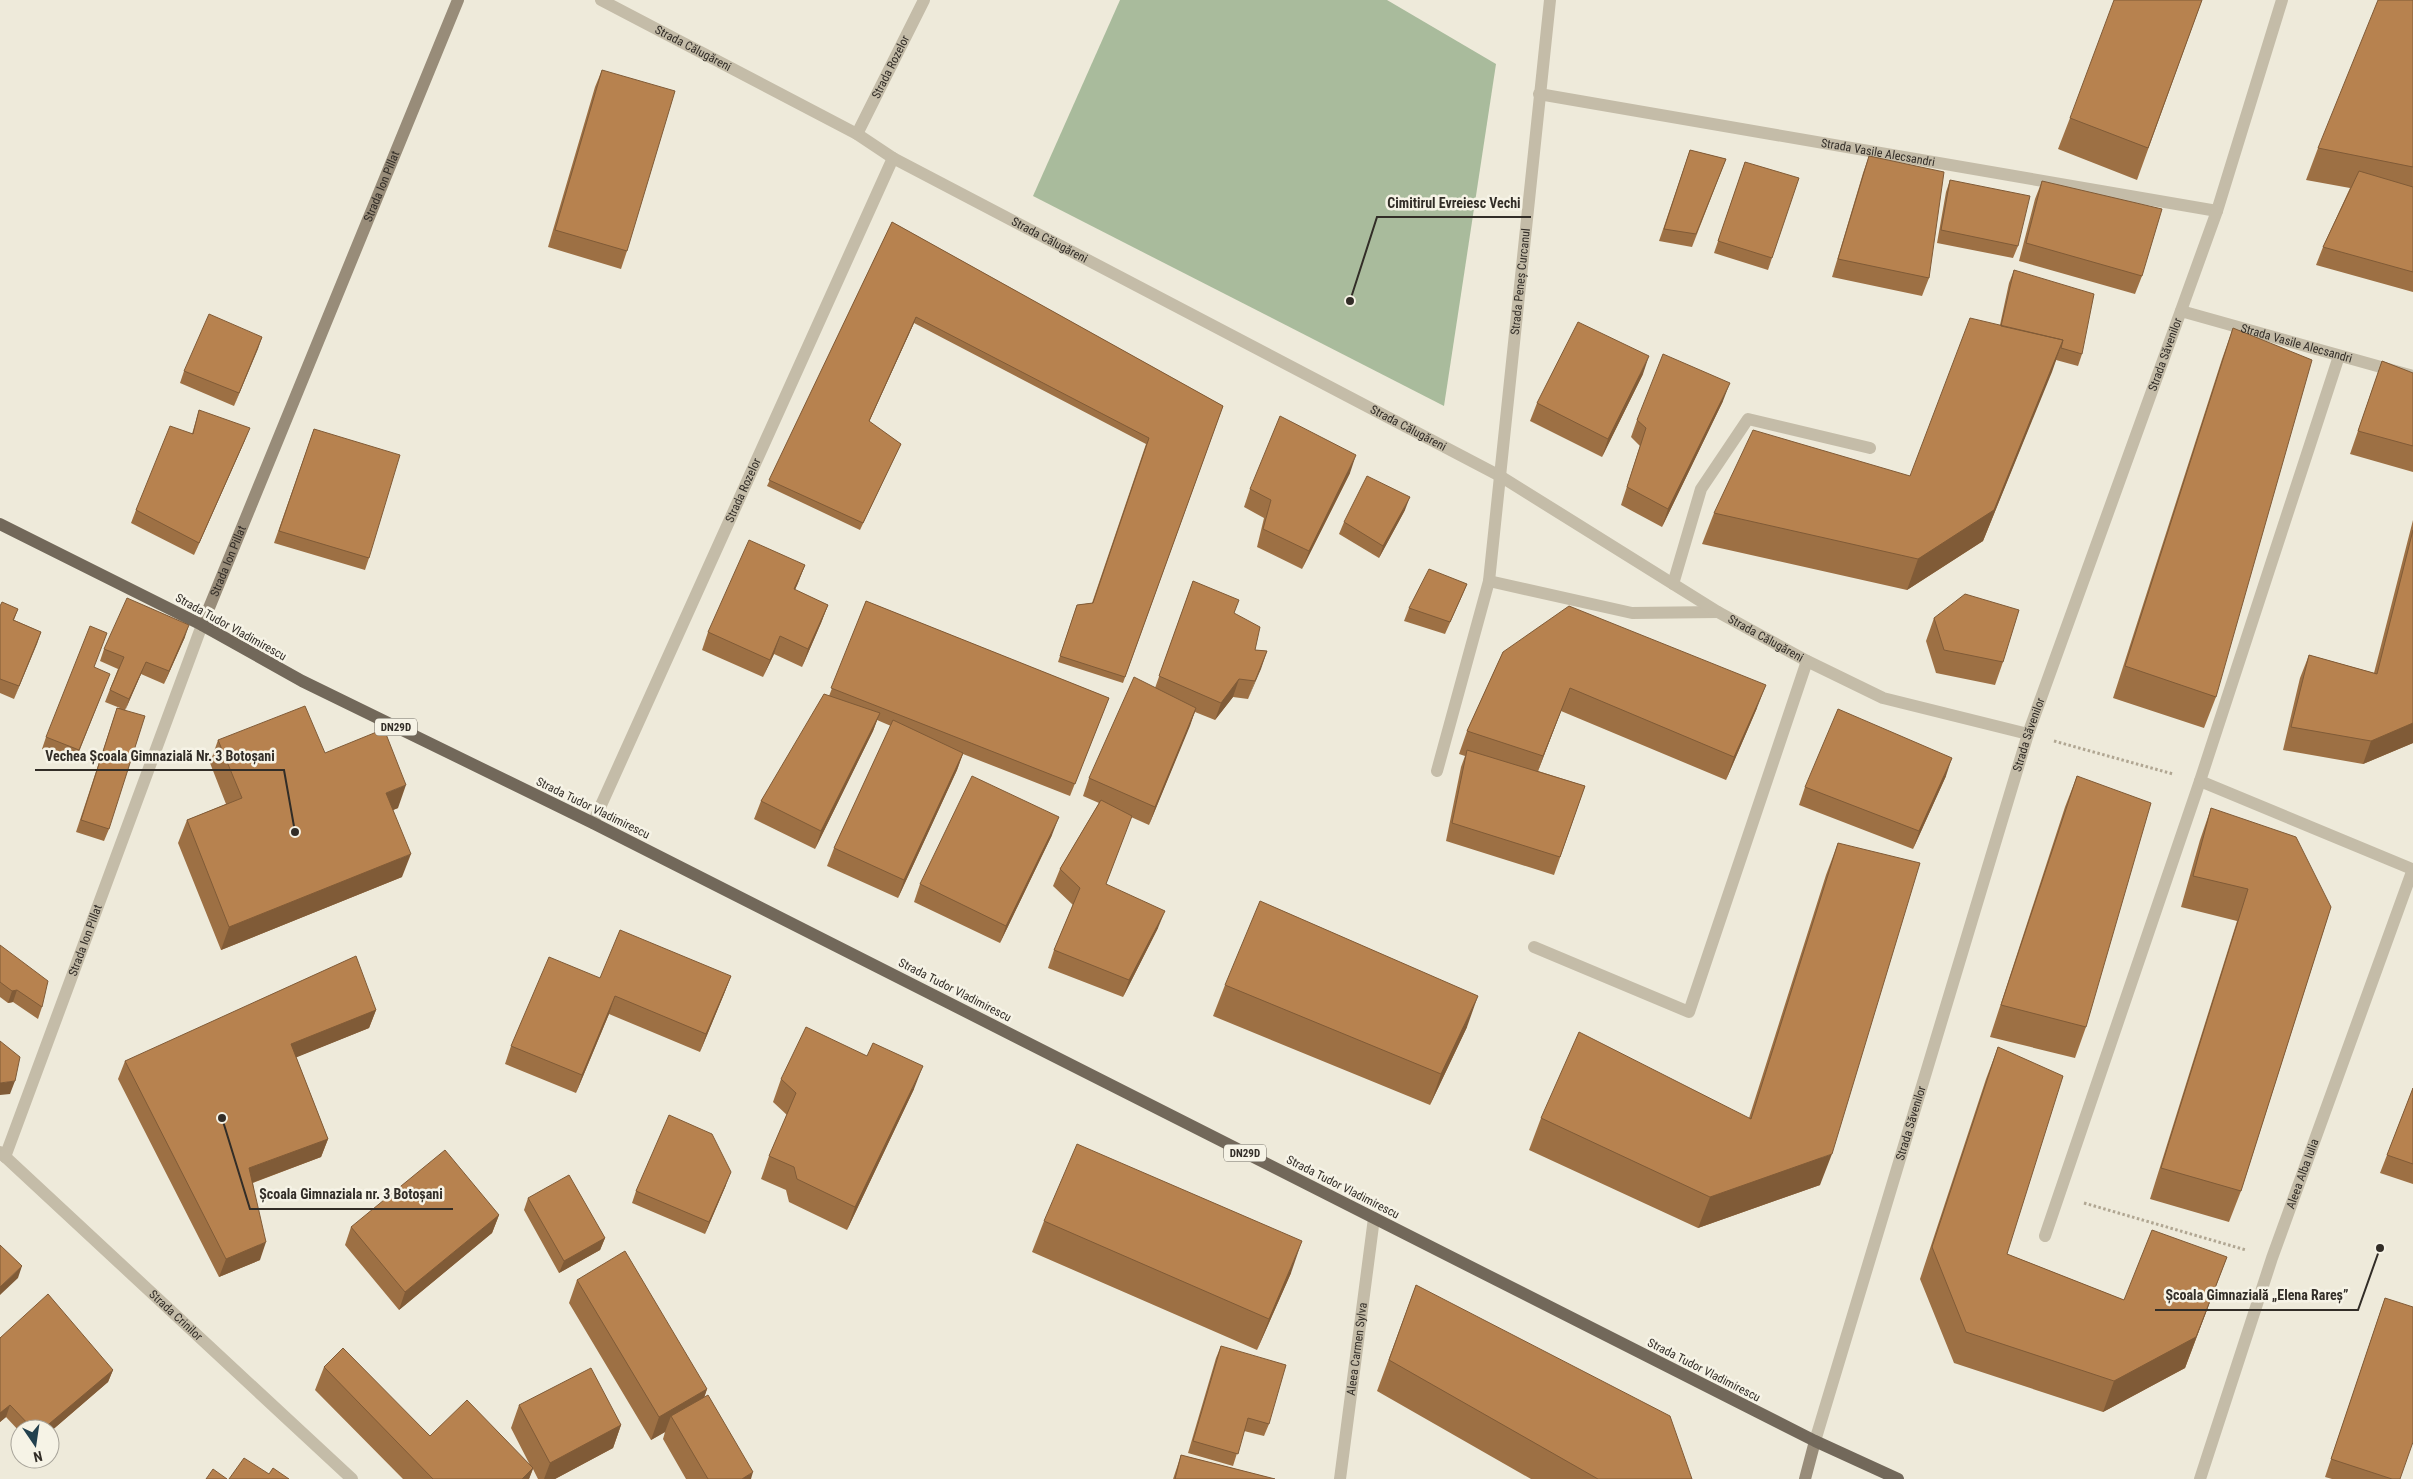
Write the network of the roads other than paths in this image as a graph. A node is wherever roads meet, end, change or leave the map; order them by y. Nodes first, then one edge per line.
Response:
1 (458, 0) edge
2 (600, 0) edge
3 (924, 0) edge
4 (1550, 0) edge
5 (2282, 0) edge
6 (1539, 94) junction
7 (857, 134) junction
8 (893, 158) junction
9 (2218, 211) junction
10 (2181, 311) junction
11 (2339, 356) junction
12 (2413, 376) edge
13 (1870, 448) dead end
14 (1500, 476) junction
15 (0, 524) edge
16 (1489, 582) junction
17 (1673, 584) junction
18 (1718, 612) junction
19 (202, 625) junction
20 (1807, 661) junction
21 (2028, 734) junction
22 (1437, 771) dead end
23 (2200, 781) junction
24 (593, 823) junction
25 (2413, 869) edge
26 (1534, 947) dead end
27 (2, 1155) edge
28 (1374, 1218) junction
29 (2045, 1236) dead end
30 (1815, 1441) junction
31 (352, 1479) edge
32 (1340, 1479) edge
33 (1805, 1479) edge
34 (1898, 1479) edge
35 (2200, 1479) edge

1 - 19 main road, Strada Ion Pillat
2 - 7 street, Strada Călugăreni
3 - 7 street, Strada Rozelor
4 - 6 street, Strada Peneș Curcanul
5 - 9 street, Strada Săvenilor
6 - 9 street, Strada Vasile Alecsandri
6 - 14 street, Strada Peneș Curcanul
7 - 8 street, Strada Călugăreni
8 - 14 street, Strada Călugăreni
8 - 24 street, Strada Rozelor
9 - 10 street, Strada Săvenilor
10 - 11 street, Strada Vasile Alecsandri
10 - 21 street, Strada Săvenilor
11 - 12 street, Strada Vasile Alecsandri
11 - 23 street
13 - 17 street
14 - 16 street
14 - 17 street, Strada Călugăreni
15 - 19 main road, Strada Tudor Vladimirescu / DN29D
16 - 18 street
16 - 22 street
17 - 18 street, Strada Călugăreni
18 - 20 street, Strada Călugăreni
19 - 24 main road, Strada Tudor Vladimirescu / DN29D
19 - 27 street, Strada Ion Pillat
20 - 21 street, Strada Călugăreni
20 - 26 street
21 - 30 street, Strada Săvenilor
23 - 25 street, Aleea Alba Iulia
23 - 29 street
24 - 28 main road, Strada Tudor Vladimirescu / DN29D
25 - 35 street, Aleea Alba Iulia
27 - 31 street, Strada Crinilor
28 - 30 main road, Strada Tudor Vladimirescu / DN29D
28 - 32 street, Aleea Carmen Sylva
30 - 33 main road, Strada Săvenilor
30 - 34 main road, Strada Tudor Vladimirescu / DN29D

